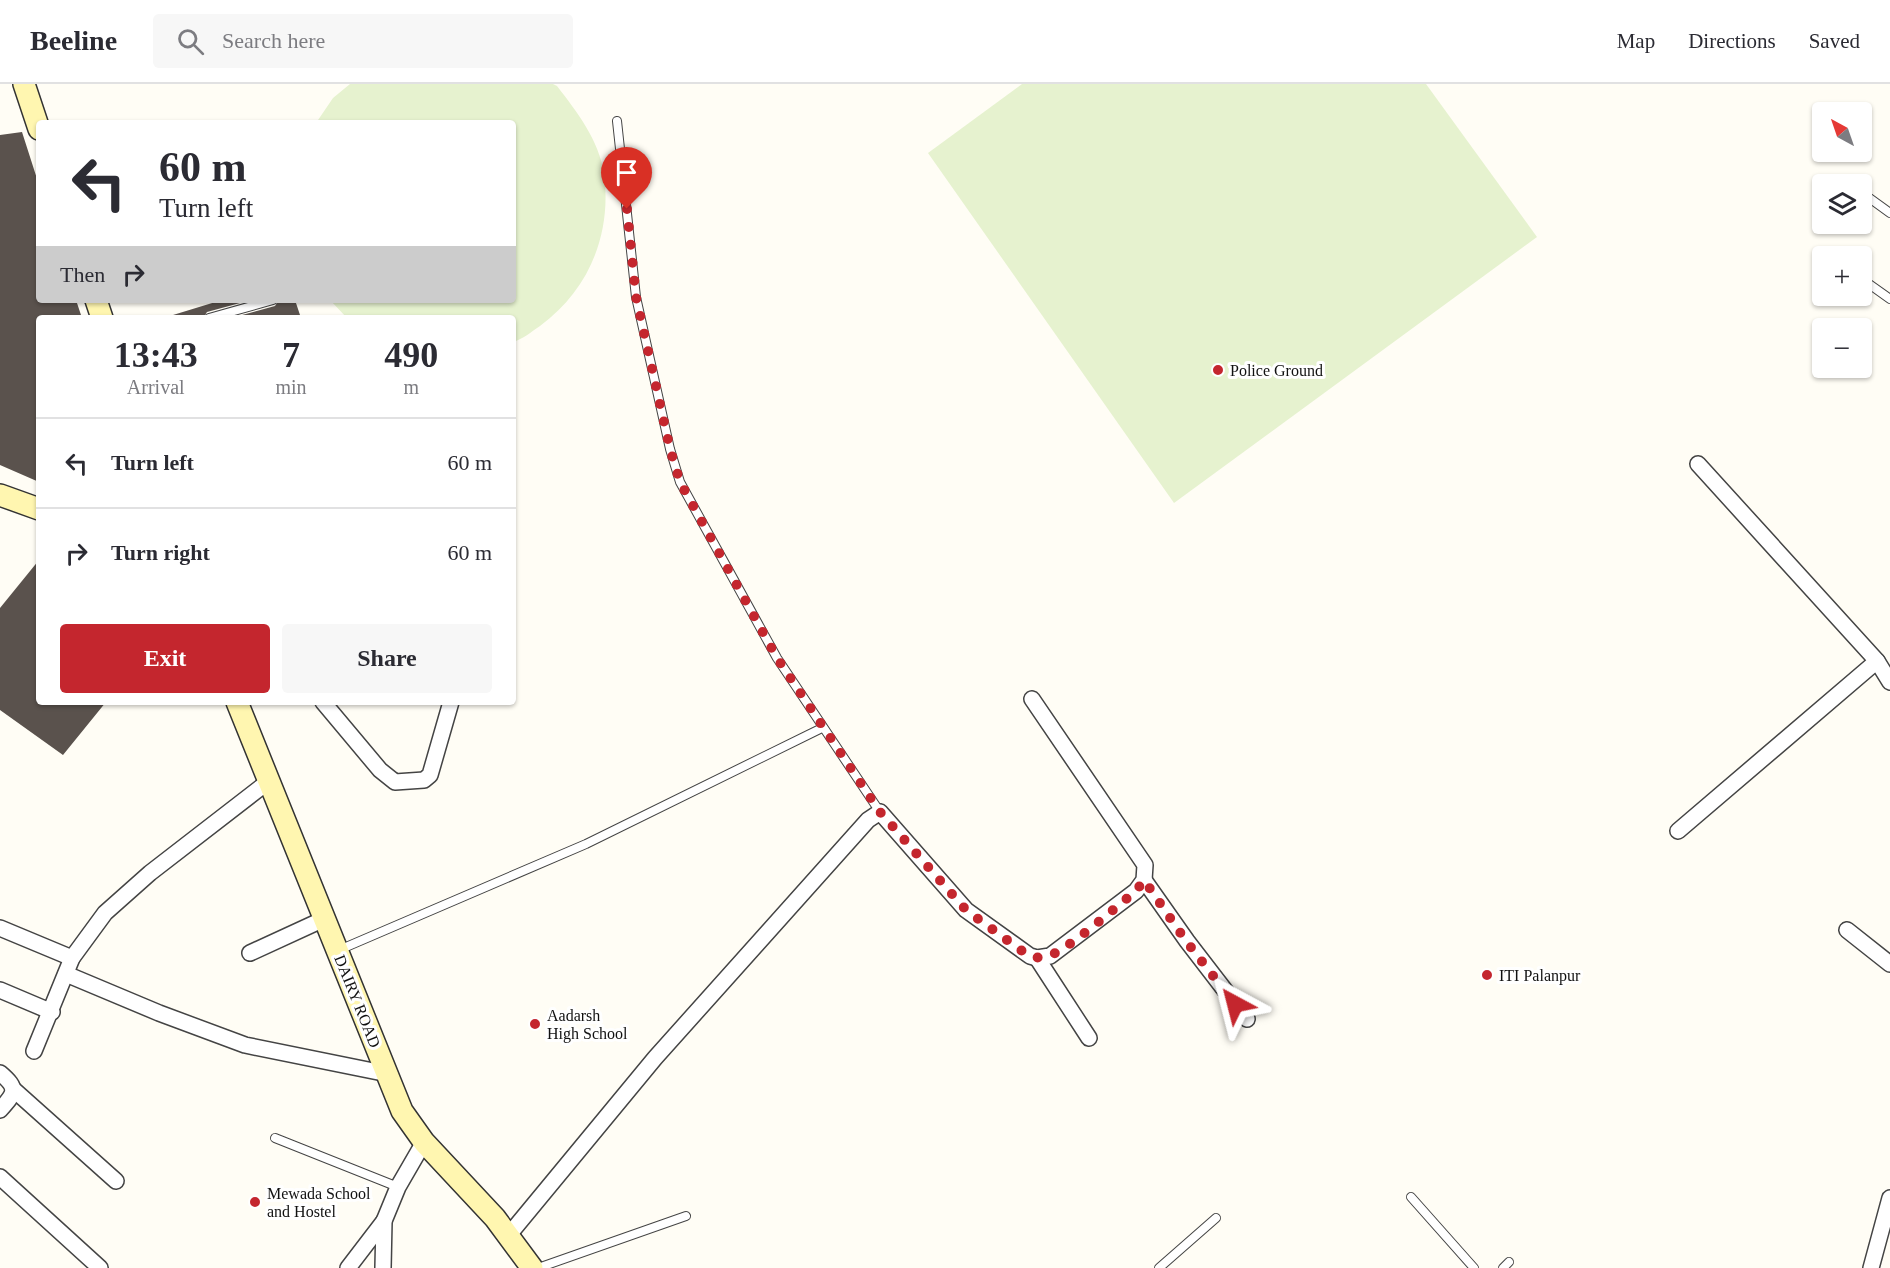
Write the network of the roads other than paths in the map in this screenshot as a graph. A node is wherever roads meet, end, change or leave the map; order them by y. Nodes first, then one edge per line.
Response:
1 (24, 84) edge
2 (36, 120) edge
3 (617, 121) dead end
4 (1872, 200) edge
5 (1890, 213) edge
6 (1872, 286) edge
7 (1890, 299) edge
8 (262, 303) edge
9 (220, 315) edge
10 (1698, 464) dead end
11 (0, 495) edge
12 (36, 508) edge
13 (1877, 662) junction
14 (1890, 682) edge
15 (1032, 699) dead end
16 (238, 705) edge
17 (326, 705) edge
18 (450, 705) edge
19 (822, 728) junction
20 (268, 781) junction
21 (880, 812) junction
22 (1678, 831) dead end
23 (1144, 880) junction
24 (324, 919) junction
25 (0, 928) edge
26 (1847, 930) dead end
27 (337, 951) junction
28 (250, 953) dead end
29 (72, 958) junction
30 (1037, 958) junction
31 (1890, 964) edge
32 (66, 974) junction
33 (0, 990) edge
34 (52, 1012) junction
35 (1247, 1019) dead end
36 (1089, 1038) dead end
37 (34, 1051) dead end
38 (0, 1073) edge
39 (388, 1074) junction
40 (13, 1089) junction
41 (0, 1110) edge
42 (275, 1138) dead end
43 (424, 1142) junction
44 (0, 1177) edge
45 (116, 1181) dead end
46 (398, 1187) junction
47 (1411, 1197) dead end
48 (1890, 1198) edge
49 (686, 1216) dead end
50 (1216, 1218) dead end
51 (384, 1221) junction
52 (1886, 1229) edge
53 (508, 1236) junction
54 (1509, 1262) dead end
55 (100, 1268) edge
56 (348, 1268) edge
57 (383, 1268) edge
58 (532, 1268) edge
59 (538, 1268) edge
60 (1159, 1268) edge
61 (1474, 1268) edge
62 (1503, 1268) edge
63 (1871, 1268) edge

1 - 2 street
3 - 19 lane
4 - 5 lane
6 - 7 lane
8 - 9 lane
10 - 13 street
11 - 12 street
13 - 14 street
13 - 22 street
15 - 23 street
16 - 20 street, DAIRY ROAD
17 - 18 street
19 - 21 lane
19 - 27 lane
20 - 24 street, DAIRY ROAD
20 - 29 street
21 - 30 street
21 - 53 street
23 - 30 street
23 - 35 street
24 - 27 street, DAIRY ROAD
24 - 28 street
25 - 29 street
26 - 31 street
27 - 39 street, DAIRY ROAD
29 - 32 street
30 - 36 street
32 - 34 street
32 - 39 street
33 - 34 street
34 - 37 street
38 - 40 street
39 - 43 street, DAIRY ROAD
40 - 41 street
40 - 45 street
42 - 46 lane
43 - 46 street
43 - 53 street, DAIRY ROAD
44 - 55 street
46 - 51 street
47 - 61 lane
48 - 52 street
49 - 59 lane
50 - 60 lane
51 - 56 street
51 - 57 street
52 - 63 street
53 - 58 street, DAIRY ROAD
54 - 62 lane

